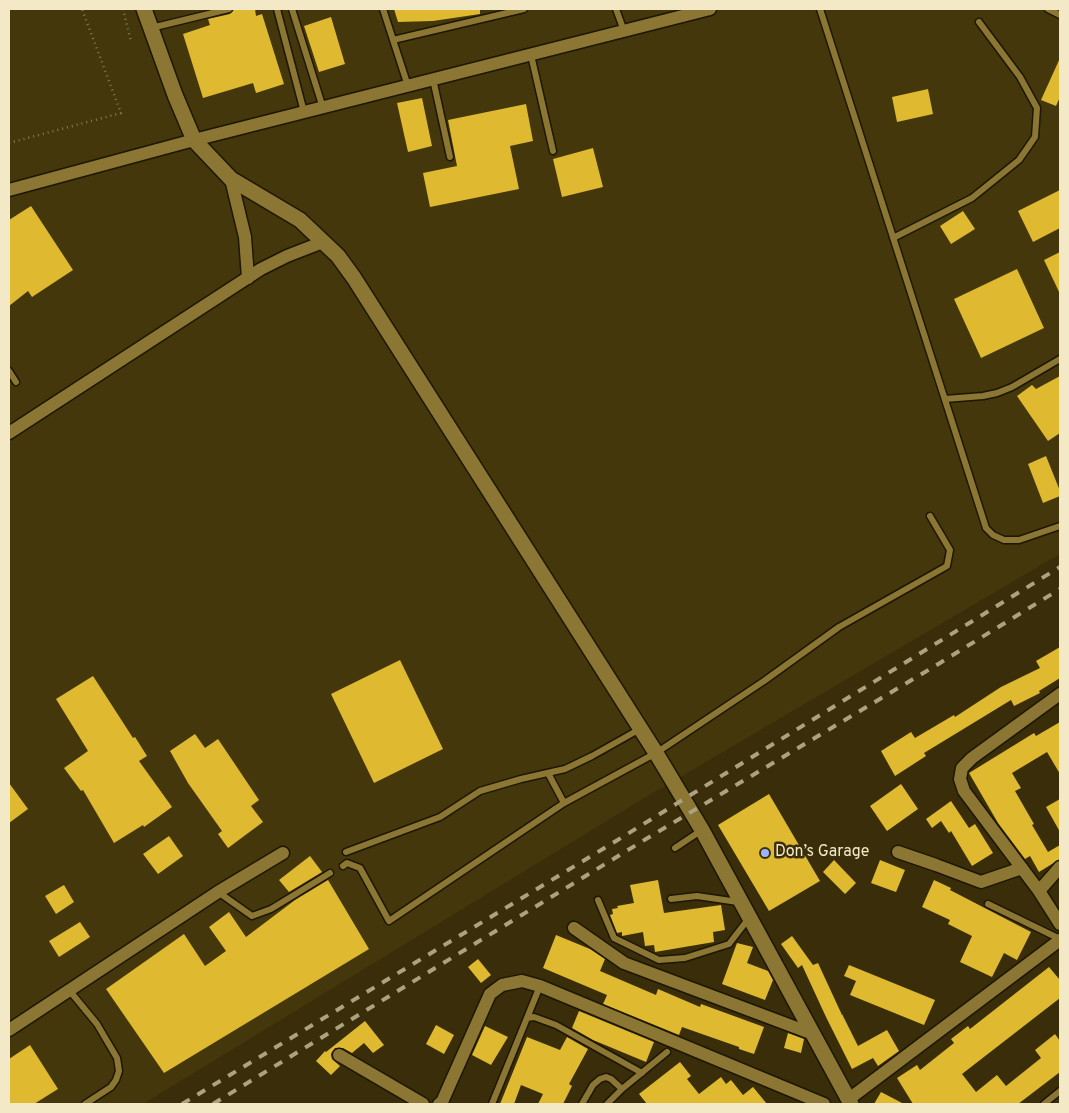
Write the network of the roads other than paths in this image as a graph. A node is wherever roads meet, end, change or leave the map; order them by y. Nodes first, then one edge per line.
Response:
1 (144, 9) edge
2 (229, 9) edge
3 (277, 9) edge
4 (292, 9) edge
5 (383, 9) edge
6 (524, 9) edge
7 (616, 9) edge
8 (710, 9) edge
9 (820, 9) edge
10 (1048, 9) edge
11 (1060, 15) edge
12 (979, 22) dead end
13 (151, 28) junction
14 (624, 31) junction
15 (393, 40) junction
16 (531, 55) junction
17 (433, 79) junction
18 (408, 86) junction
19 (323, 108) junction
20 (304, 112) junction
21 (194, 140) junction
22 (553, 151) dead end
23 (450, 157) dead end
24 (231, 179) junction
25 (9, 190) edge
26 (894, 238) junction
27 (323, 242) junction
28 (248, 278) junction
29 (1060, 359) edge
30 (9, 371) edge
31 (16, 382) dead end
32 (945, 399) junction
33 (9, 433) edge
34 (930, 516) dead end
35 (1060, 526) edge
36 (1060, 694) edge
37 (640, 729) junction
38 (656, 753) junction
39 (548, 773) junction
40 (564, 803) junction
41 (702, 830) junction
42 (675, 848) dead end
43 (346, 852) dead end
44 (898, 852) dead end
45 (283, 853) dead end
46 (343, 866) dead end
47 (1060, 867) edge
48 (1022, 868) junction
49 (330, 873) dead end
50 (1039, 891) junction
51 (218, 892) junction
52 (671, 899) dead end
53 (598, 900) dead end
54 (742, 903) junction
55 (988, 904) dead end
56 (750, 918) junction
57 (1060, 924) edge
58 (574, 928) dead end
59 (1060, 940) edge
60 (540, 986) junction
61 (70, 990) junction
62 (527, 1018) junction
63 (9, 1030) edge
64 (813, 1034) junction
65 (667, 1052) dead end
66 (338, 1055) dead end
67 (642, 1073) junction
68 (622, 1089) junction
69 (1060, 1091) edge
70 (614, 1098) junction
71 (850, 1102) edge
72 (85, 1104) edge
73 (423, 1104) edge
74 (439, 1104) edge
75 (492, 1104) edge
76 (582, 1104) edge
77 (607, 1104) edge
78 (619, 1104) edge
79 (824, 1104) edge
80 (1044, 1104) edge

1 - 13 street
2 - 13 lane
3 - 20 lane
4 - 19 lane
5 - 15 lane
6 - 15 lane
7 - 14 lane
8 - 14 street
9 - 26 lane
10 - 11 lane
12 - 26 lane
13 - 21 street
14 - 16 street
15 - 18 lane
16 - 17 street
16 - 22 lane
17 - 18 street
17 - 23 lane
18 - 19 street
19 - 20 street
20 - 21 street
21 - 24 street
21 - 25 street
24 - 27 street
24 - 28 street
26 - 32 lane
27 - 28 street
27 - 37 street
28 - 33 street
29 - 32 lane
30 - 31 lane
32 - 35 lane
34 - 38 lane
36 - 48 street
37 - 38 street
37 - 39 lane
38 - 40 lane
38 - 41 street
39 - 40 lane
39 - 43 lane
40 - 46 lane
41 - 42 lane
41 - 54 street
44 - 48 street
45 - 51 street
47 - 50 street
48 - 50 street
49 - 51 lane
50 - 57 street
51 - 61 street
52 - 54 lane
53 - 56 lane
54 - 56 street
55 - 59 lane
56 - 64 street
58 - 64 street
59 - 71 street
60 - 62 lane
60 - 74 street
60 - 79 street
61 - 63 street
61 - 72 lane
62 - 67 lane
62 - 75 lane
64 - 71 street
65 - 67 lane
66 - 73 street
67 - 68 lane
68 - 70 lane
68 - 76 lane
69 - 80 lane
70 - 77 lane
70 - 78 lane

